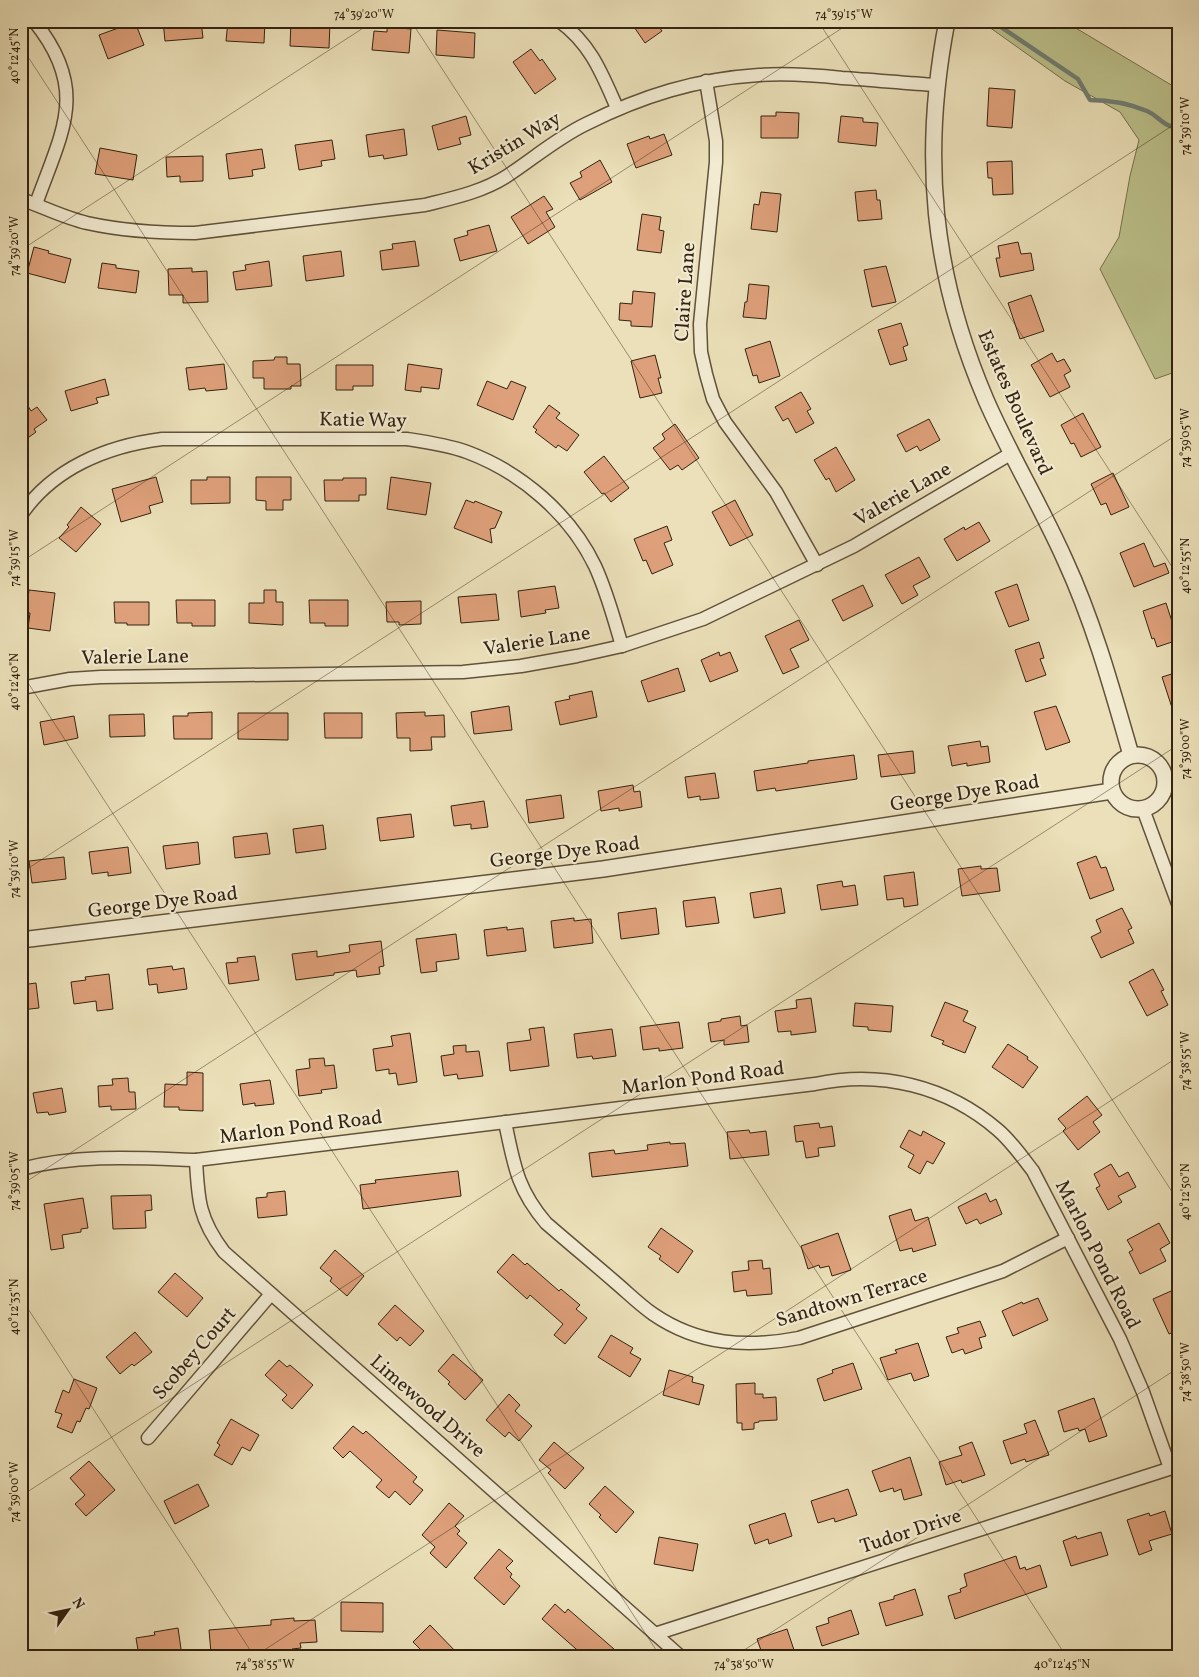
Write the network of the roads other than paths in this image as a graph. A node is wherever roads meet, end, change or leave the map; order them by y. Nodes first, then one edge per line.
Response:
1 (559, 21) edge
2 (947, 21) edge
3 (38, 22) edge
4 (706, 81) junction
5 (936, 85) junction
6 (618, 108) junction
7 (21, 199) edge
8 (36, 204) junction
9 (1012, 453) junction
10 (21, 515) edge
11 (817, 565) junction
12 (622, 646) junction
13 (21, 688) edge
14 (1131, 755) junction
15 (1171, 773) edge
16 (1112, 791) junction
17 (1143, 809) junction
18 (1178, 904) edge
19 (21, 940) edge
20 (505, 1122) junction
21 (196, 1160) junction
22 (21, 1169) edge
23 (1068, 1238) junction
24 (271, 1294) junction
25 (148, 1438) dead end
26 (1174, 1467) edge
27 (655, 1634) junction
28 (680, 1656) edge

1 - 6 street
2 - 5 street, Estates Boulevard
3 - 8 street
4 - 5 street, Kristin Way
4 - 6 street, Kristin Way
4 - 11 street, Claire Lane
5 - 9 street, Estates Boulevard
6 - 8 street, Kristin Way
7 - 8 street, Kristin Way
9 - 11 street, Valerie Lane
9 - 14 street, Estates Boulevard
10 - 12 street, Katie Way
11 - 12 street, Valerie Lane
12 - 13 street, Valerie Lane
14 - 15 street
14 - 16 street
15 - 17 street
16 - 17 street
16 - 19 street, George Dye Road
17 - 18 street
20 - 21 street, Marlon Pond Road
20 - 23 street, Marlon Pond Road
20 - 23 street, Sandtown Terrace
21 - 22 street, Marlon Pond Road
21 - 24 street, Limewood Drive
23 - 26 street, Marlon Pond Road
24 - 25 street, Scobey Court
24 - 27 street, Limewood Drive
26 - 27 street, Tudor Drive
27 - 28 street, Limewood Drive

